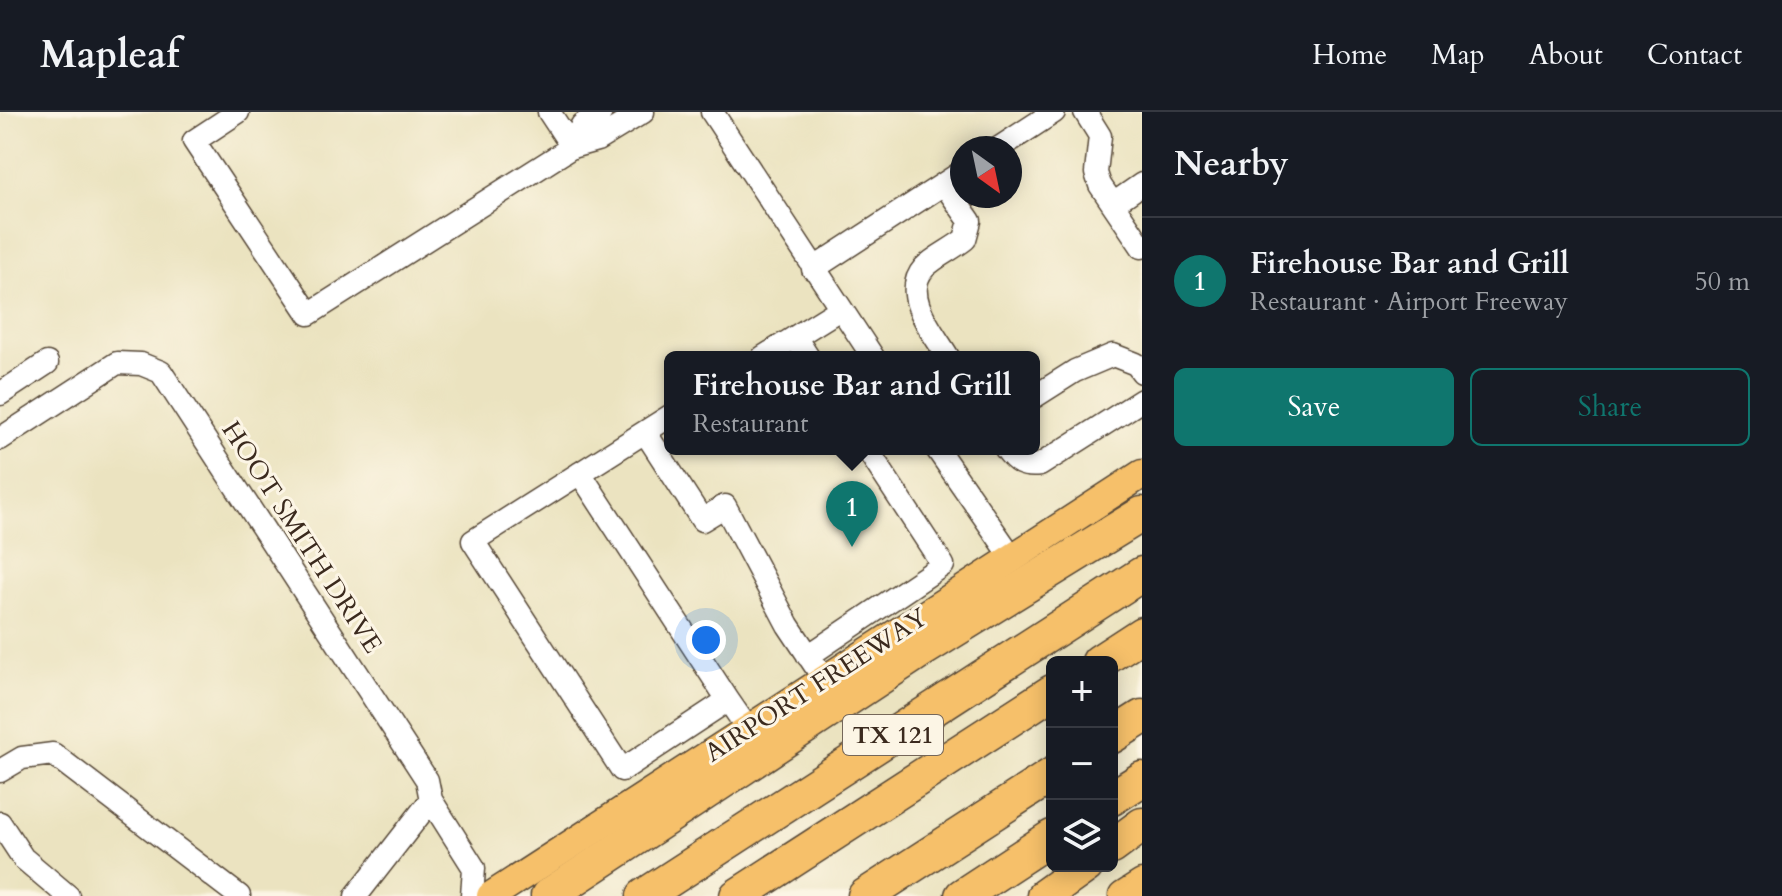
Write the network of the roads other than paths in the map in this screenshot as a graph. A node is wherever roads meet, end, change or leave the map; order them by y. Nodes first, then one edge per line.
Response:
1 (238, 112) edge
2 (549, 112) edge
3 (601, 112) edge
4 (643, 112) edge
5 (712, 112) edge
6 (1054, 112) edge
7 (1085, 112) edge
8 (1017, 136) edge
9 (572, 147) junction
10 (950, 180) edge
11 (1142, 184) edge
12 (1113, 204) junction
13 (965, 208) edge
14 (1142, 247) edge
15 (813, 269) junction
16 (840, 309) junction
17 (795, 337) junction
18 (773, 351) edge
19 (804, 351) edge
20 (869, 351) edge
21 (944, 351) edge
22 (47, 363) dead end
23 (1142, 372) edge
24 (1040, 393) edge
25 (0, 394) edge
26 (1142, 400) edge
27 (664, 420) edge
28 (645, 432) junction
29 (0, 439) edge
30 (871, 455) edge
31 (947, 455) edge
32 (1010, 455) edge
33 (580, 473) junction
34 (1142, 474) edge
35 (1142, 514) edge
36 (1012, 557) junction
37 (1142, 574) edge
38 (1142, 634) edge
39 (808, 656) junction
40 (1108, 656) edge
41 (824, 679) junction
42 (1046, 696) edge
43 (728, 700) junction
44 (1142, 717) edge
45 (748, 729) junction
46 (1118, 732) edge
47 (0, 771) edge
48 (1046, 779) edge
49 (1142, 779) edge
50 (1118, 794) edge
51 (431, 800) junction
52 (0, 823) edge
53 (1142, 825) edge
54 (1046, 841) edge
55 (1118, 843) edge
56 (1078, 872) edge
57 (1142, 884) edge
58 (68, 896) edge
59 (239, 896) edge
60 (356, 896) edge
61 (472, 896) edge
62 (491, 896) edge
63 (548, 896) edge
64 (644, 896) edge
65 (737, 896) edge
66 (865, 896) edge
67 (962, 896) edge
68 (1044, 896) edge
69 (1123, 896) edge

1 - 9 street
2 - 9 street
3 - 9 street
4 - 9 street
5 - 15 street
6 - 8 street
7 - 12 street
10 - 15 street
11 - 12 street
12 - 14 street
13 - 21 street
15 - 16 street
16 - 17 street
16 - 20 street
17 - 18 street
17 - 19 street
22 - 25 street
23 - 24 street
26 - 32 street
27 - 28 street
28 - 33 street
28 - 39 street
29 - 51 street, HOOT SMITH DRIVE
30 - 39 street
31 - 36 street
33 - 43 street
33 - 43 street
34 - 36 main road, AIRPORT FREEWAY
35 - 63 highway
36 - 41 main road, AIRPORT FREEWAY
37 - 64 highway, TX 121
38 - 40 highway
39 - 41 street
41 - 45 main road, AIRPORT FREEWAY
42 - 65 highway
43 - 45 street
44 - 46 highway
45 - 62 main road, AIRPORT FREEWAY
47 - 59 street
48 - 66 highway
49 - 50 highway
51 - 60 street
51 - 61 street, HOOT SMITH DRIVE
52 - 58 street
53 - 55 highway
54 - 67 highway
56 - 68 highway
57 - 69 main road

